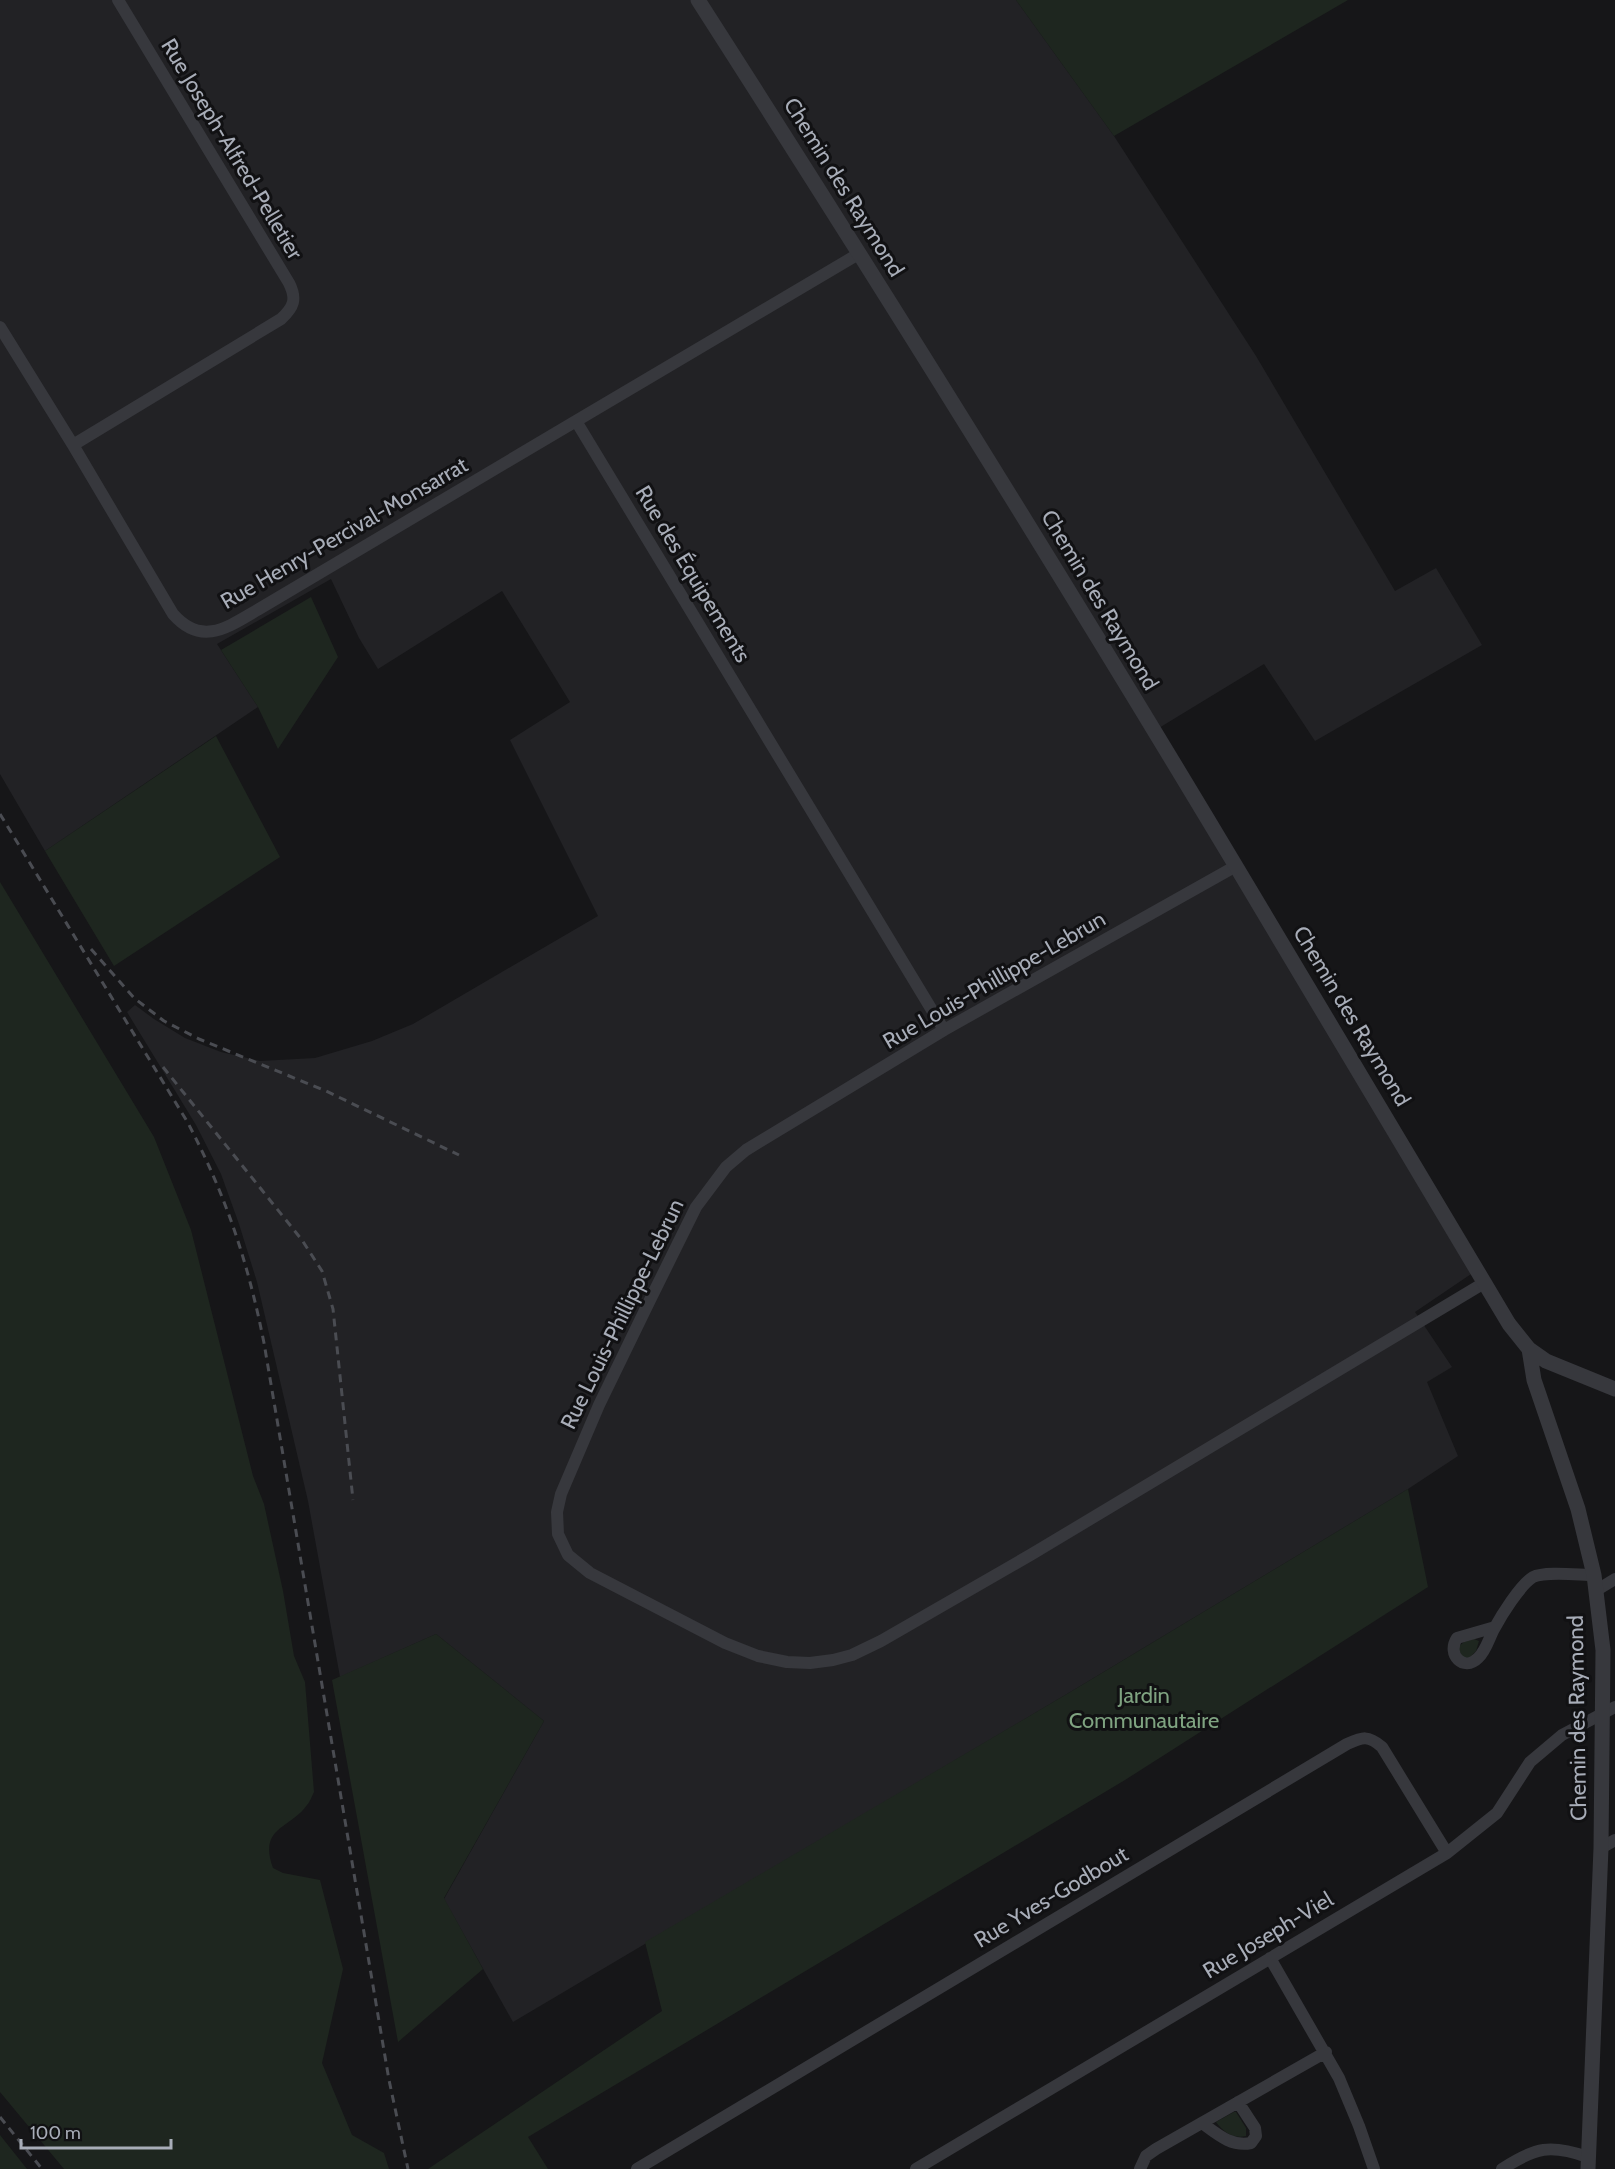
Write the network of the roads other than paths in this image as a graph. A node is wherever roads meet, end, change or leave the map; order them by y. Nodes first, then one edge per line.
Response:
1 (118, 0) edge
2 (699, 0) edge
3 (860, 253) junction
4 (0, 327) edge
5 (576, 421) junction
6 (73, 445) junction
7 (1236, 866) junction
8 (945, 1030) junction
9 (1484, 1282) junction
10 (1529, 1349) junction
11 (1615, 1389) edge
12 (1615, 1579) edge
13 (1595, 1583) junction
14 (1495, 1627) dead end
15 (1609, 1710) edge
16 (1615, 1840) edge
17 (1600, 1848) junction
18 (1447, 1852) junction
19 (1270, 1958) junction
20 (1326, 2052) junction
21 (1238, 2102) junction
22 (1202, 2123) junction
23 (1588, 2163) edge
24 (920, 2168) edge
25 (637, 2169) edge
26 (1140, 2169) edge
27 (1374, 2169) edge
28 (1502, 2169) edge

1 - 6 street, Rue Joseph-Alfred-Pelletier
2 - 3 street, Chemin des Raymond
3 - 5 street
3 - 7 street, Chemin des Raymond
4 - 6 street, Rue Henry-Percival-Monsarrat
5 - 6 street, Rue Henry-Percival-Monsarrat
5 - 8 street, Rue des Équipements
7 - 8 street, Rue Louis-Phillippe-Lebrun
7 - 9 street, Chemin des Raymond
8 - 9 street, Rue Louis-Phillippe-Lebrun
9 - 10 street, Chemin des Raymond
10 - 11 street
10 - 13 street, Chemin des Raymond
12 - 13 street
13 - 14 street
13 - 15 street, Chemin des Raymond
15 - 17 street, Chemin des Raymond
15 - 18 street, Rue Joseph-Viel
16 - 17 street
17 - 23 street, Chemin des Raymond
18 - 19 street, Rue Joseph-Viel
18 - 25 street, Rue Yves-Godbout
19 - 20 street
19 - 24 street, Rue Joseph-Viel
20 - 21 street
20 - 27 street
21 - 22 street
21 - 22 street
22 - 26 street
23 - 28 street

